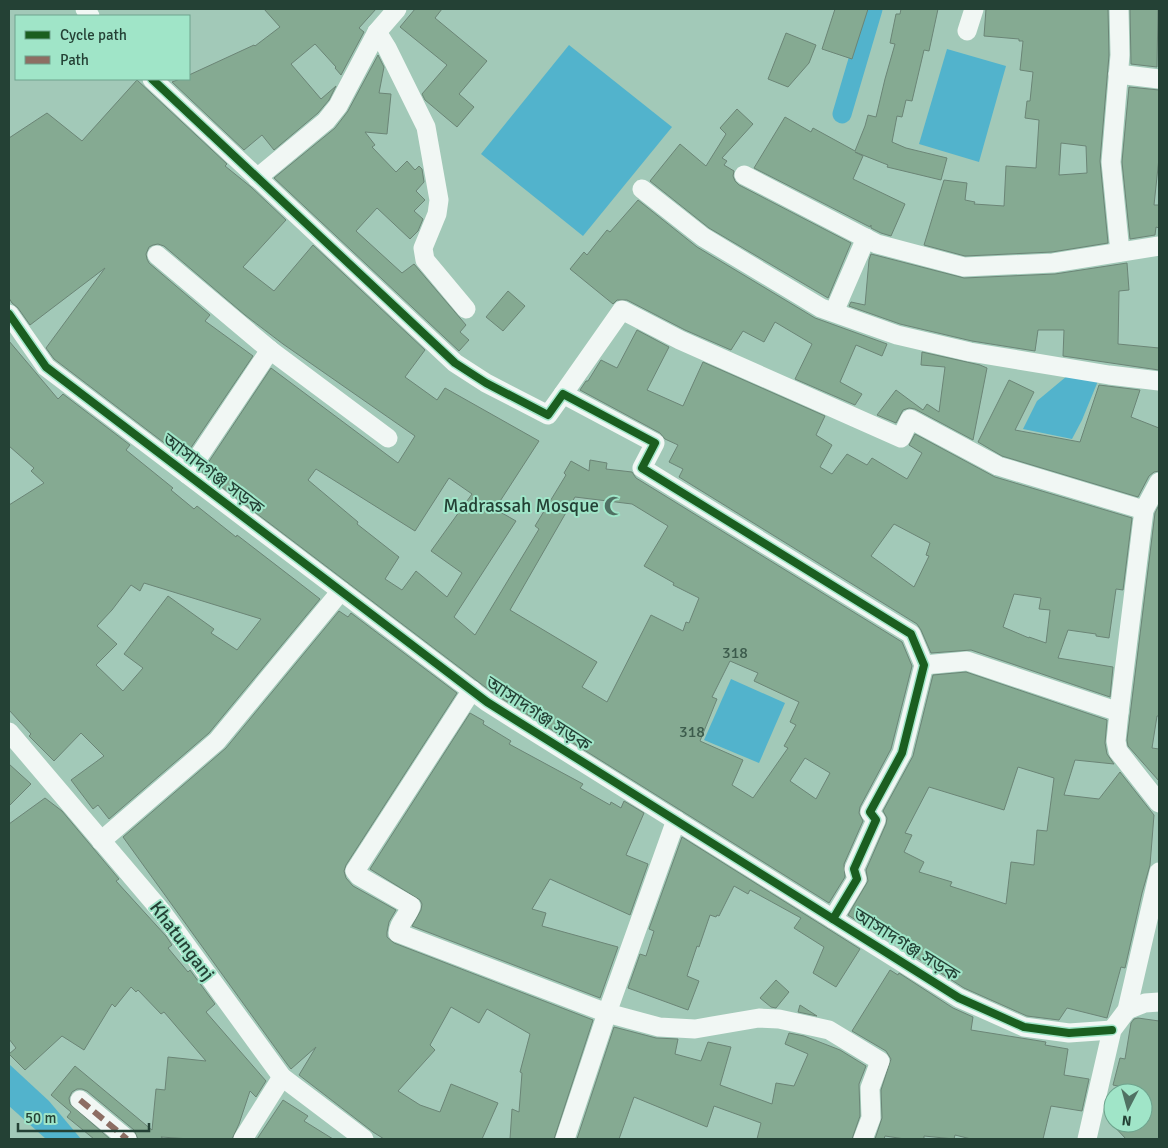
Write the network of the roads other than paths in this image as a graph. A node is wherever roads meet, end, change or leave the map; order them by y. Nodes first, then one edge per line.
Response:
1 (397, 9) edge
2 (974, 9) edge
3 (1119, 9) edge
4 (967, 31) dead end
5 (377, 32) junction
6 (1118, 74) junction
7 (1159, 79) edge
8 (153, 80) edge
9 (744, 175) dead end
10 (258, 178) junction
11 (642, 188) dead end
12 (866, 238) junction
13 (1159, 246) edge
14 (1120, 252) junction
15 (157, 255) dead end
16 (466, 309) dead end
17 (834, 312) junction
18 (9, 314) edge
19 (270, 350) junction
20 (1159, 381) edge
21 (564, 394) junction
22 (388, 438) dead end
23 (187, 474) junction
24 (1159, 482) edge
25 (1144, 510) junction
26 (341, 591) junction
27 (924, 665) junction
28 (472, 690) junction
29 (1119, 712) junction
30 (9, 732) edge
31 (1159, 803) edge
32 (676, 820) junction
33 (101, 841) junction
34 (1159, 872) edge
35 (834, 919) junction
36 (1159, 1002) edge
37 (1128, 1010) junction
38 (607, 1013) junction
39 (1112, 1030) junction
40 (282, 1076) junction
41 (80, 1100) dead end
42 (127, 1139) edge
43 (243, 1139) edge
44 (364, 1139) edge
45 (565, 1139) edge
46 (864, 1139) edge
47 (1087, 1139) edge

1 - 5 street
2 - 4 street
3 - 6 street
5 - 10 street
5 - 16 street
6 - 7 street
6 - 14 street
8 - 10 street
9 - 12 street
10 - 21 street
11 - 17 street
12 - 14 street
12 - 17 street
13 - 14 street
15 - 19 street
17 - 20 street
18 - 23 street, আসাদগঞ্জ সড়ক
19 - 22 street
19 - 23 street
21 - 25 street
21 - 27 street
23 - 26 street, আসাদগঞ্জ সড়ক
24 - 25 street
25 - 29 street
26 - 28 street, আসাদগঞ্জ সড়ক
26 - 33 street
27 - 29 street
27 - 35 street
28 - 32 street, আসাদগঞ্জ সড়ক
28 - 38 street
29 - 31 street
30 - 33 street, Khatunganj
32 - 35 street, আসাদগঞ্জ সড়ক
32 - 38 street
33 - 40 street, Khatunganj
34 - 37 street
35 - 39 street, আসাদগঞ্জ সড়ক
36 - 37 street
37 - 39 street
38 - 45 street
38 - 46 street
39 - 47 street
40 - 43 street
40 - 44 street, Khatunganj
41 - 42 street

